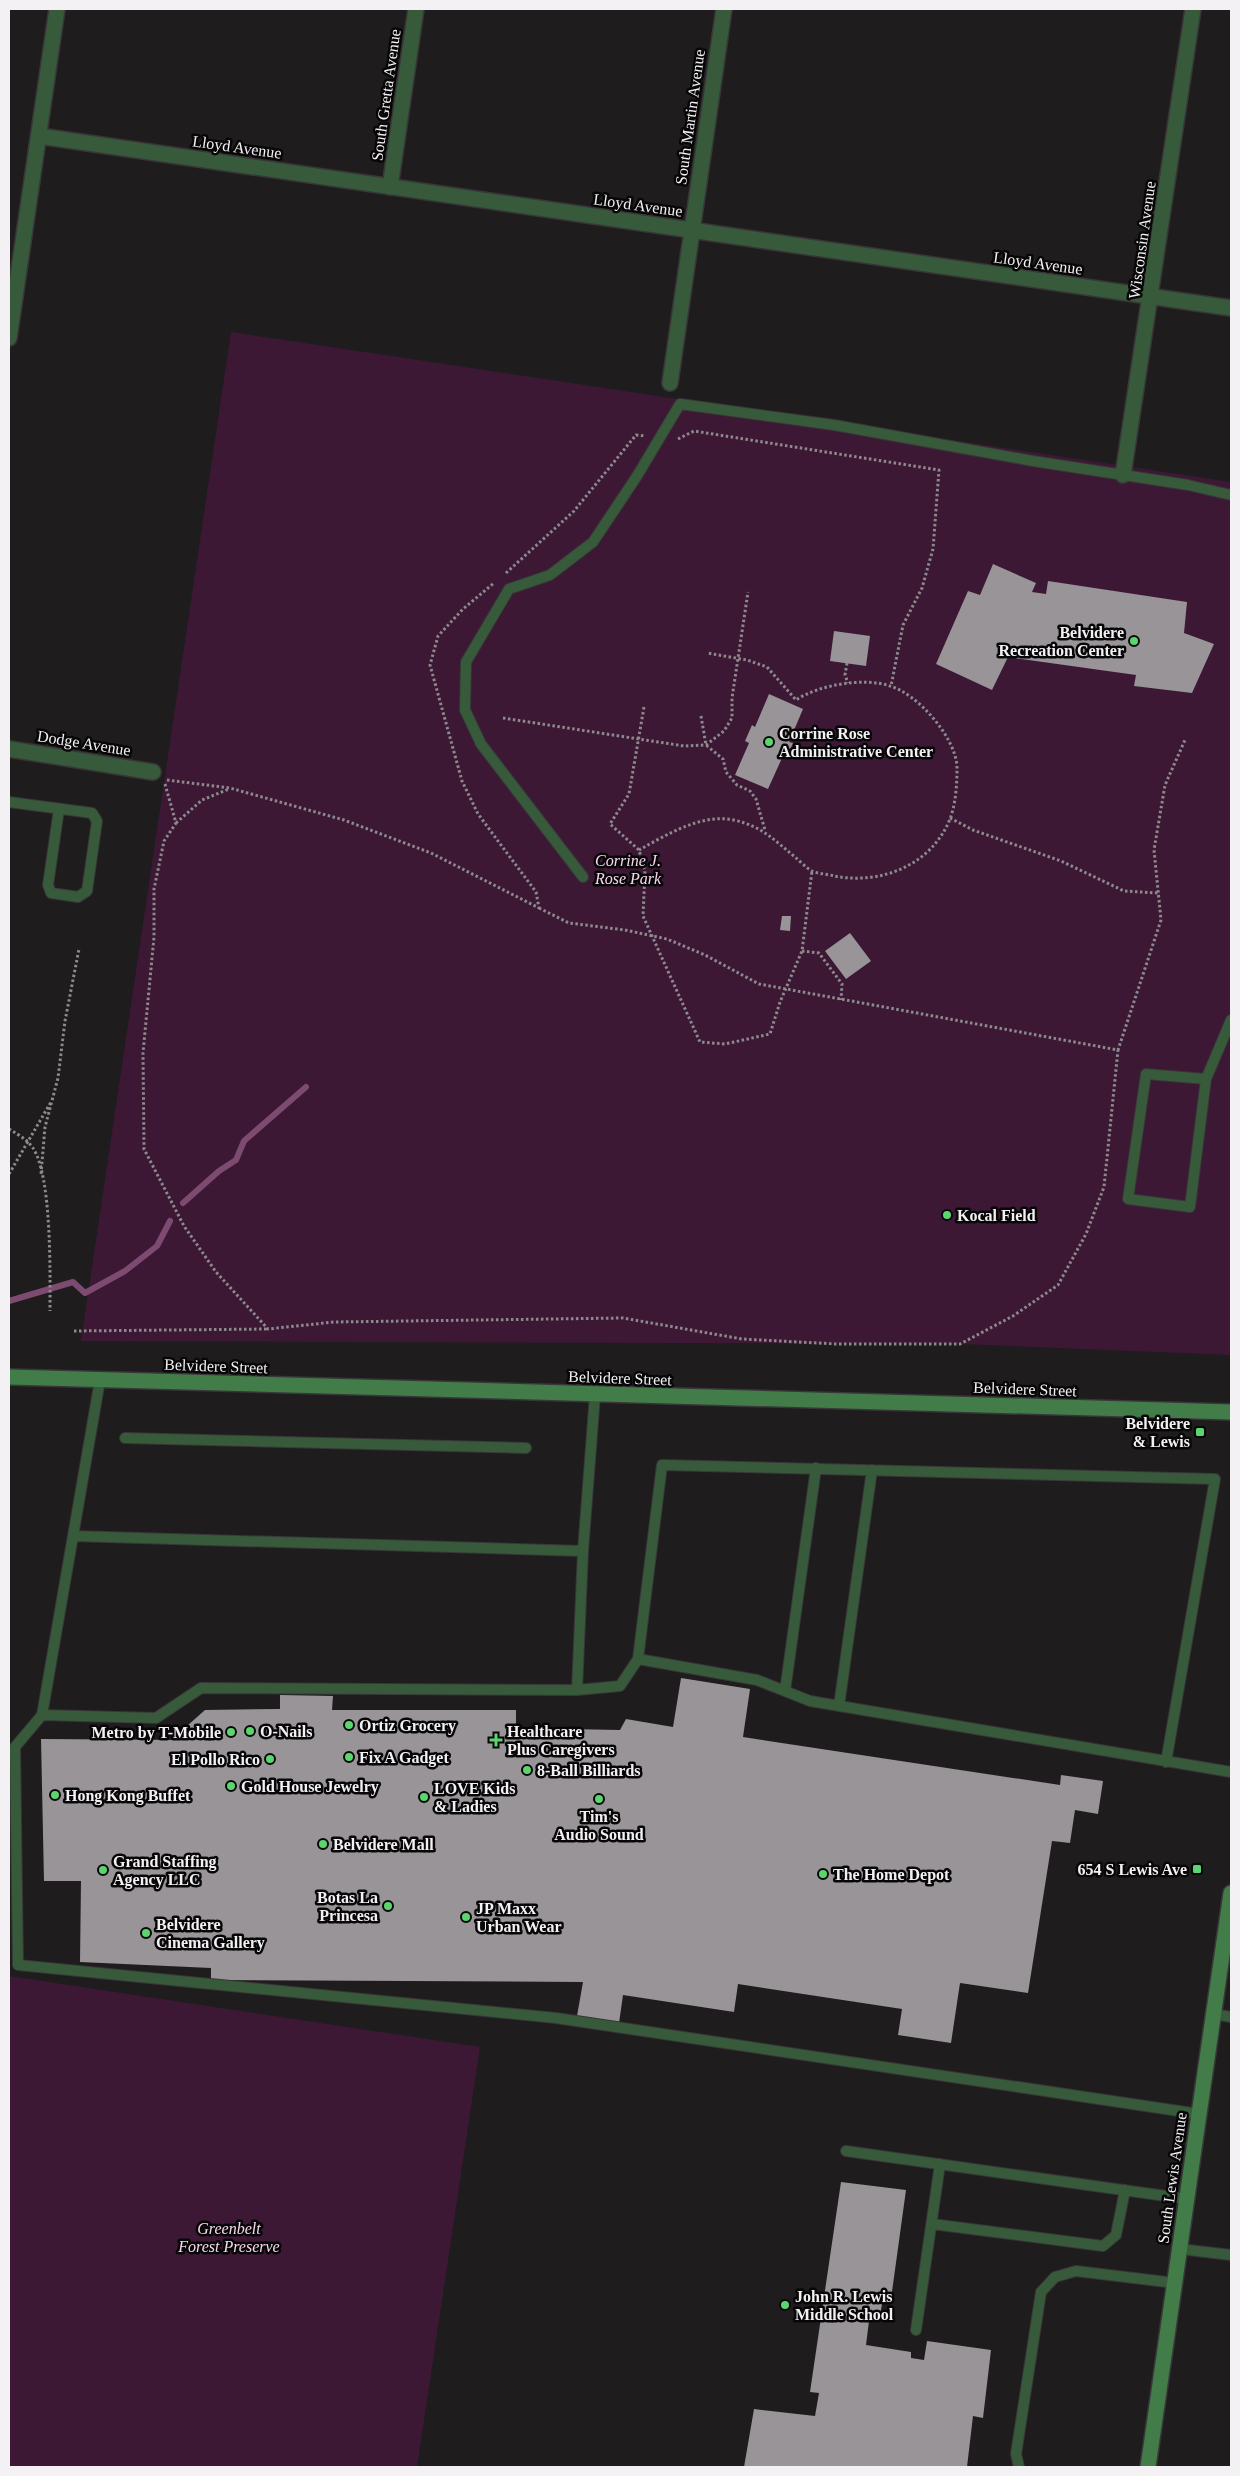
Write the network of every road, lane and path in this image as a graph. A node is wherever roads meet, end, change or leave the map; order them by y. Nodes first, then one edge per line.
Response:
1 (57, 9) edge
2 (416, 9) edge
3 (724, 9) edge
4 (1194, 9) edge
5 (39, 136) junction
6 (390, 187) junction
7 (692, 231) junction
8 (1151, 297) junction
9 (1231, 308) edge
10 (9, 338) edge
11 (670, 383) dead end
12 (660, 438) junction
13 (1123, 475) junction
14 (1231, 496) edge
15 (748, 592) dead end
16 (707, 653) dead end
17 (740, 658) junction
18 (847, 663) dead end
19 (848, 683) junction
20 (891, 686) junction
21 (644, 707) dead end
22 (701, 716) dead end
23 (503, 718) dead end
24 (640, 739) junction
25 (1185, 740) dead end
26 (706, 745) junction
27 (9, 749) edge
28 (153, 772) dead end
29 (230, 788) junction
30 (9, 802) edge
31 (59, 809) junction
32 (950, 818) junction
33 (176, 824) junction
34 (765, 831) junction
35 (639, 850) junction
36 (812, 871) junction
37 (583, 877) dead end
38 (1158, 893) junction
39 (539, 908) junction
40 (651, 935) junction
41 (79, 949) dead end
42 (802, 951) junction
43 (785, 990) junction
44 (841, 1000) junction
45 (1231, 1020) edge
46 (1118, 1050) junction
47 (1206, 1079) junction
48 (52, 1100) junction
49 (9, 1129) edge
50 (28, 1141) junction
51 (9, 1174) edge
52 (42, 1174) junction
53 (50, 1311) dead end
54 (268, 1329) junction
55 (74, 1331) dead end
56 (9, 1377) edge
57 (100, 1380) junction
58 (595, 1395) junction
59 (1231, 1412) edge
60 (124, 1438) dead end
61 (526, 1448) dead end
62 (816, 1468) junction
63 (872, 1470) junction
64 (73, 1536) junction
65 (582, 1551) junction
66 (638, 1659) junction
67 (577, 1690) junction
68 (785, 1691) junction
69 (839, 1706) junction
70 (42, 1715) junction
71 (1166, 1762) junction
72 (1231, 1772) edge
73 (1231, 1893) edge
74 (1214, 2014) junction
75 (1231, 2017) edge
76 (1199, 2114) junction
77 (846, 2151) dead end
78 (940, 2164) junction
79 (1125, 2190) junction
80 (1187, 2199) junction
81 (932, 2224) junction
82 (1180, 2249) junction
83 (1231, 2255) edge
84 (1175, 2283) junction
85 (916, 2330) dead end
86 (1019, 2467) edge
87 (1148, 2467) edge

1 - 5 street
2 - 6 street, South Gretta Avenue
3 - 7 street, South Martin Avenue
4 - 8 street, Wisconsin Avenue
5 - 6 street, Lloyd Avenue
5 - 10 street
6 - 7 street, Lloyd Avenue
7 - 8 street, Lloyd Avenue
7 - 11 street, South Martin Avenue
8 - 9 street, Lloyd Avenue
8 - 13 street, Wisconsin Avenue
12 - 13 lane
12 - 20 path
12 - 37 lane
12 - 39 path
13 - 14 lane
15 - 17 path
16 - 17 path
17 - 19 path
17 - 26 path
18 - 19 path
19 - 20 path
20 - 32 path
21 - 24 path
22 - 26 path
23 - 24 path
24 - 26 path
24 - 35 path
25 - 38 path
26 - 34 path
27 - 28 street, Dodge Avenue
29 - 33 path
29 - 33 path
29 - 39 path
30 - 31 lane
31 - 31 lane
32 - 36 path
32 - 38 path
33 - 54 path
34 - 35 path
34 - 36 path
35 - 40 path
36 - 42 path
38 - 46 path
39 - 40 path
40 - 43 path
40 - 43 path
41 - 48 path
42 - 43 path
42 - 44 path
43 - 44 path
44 - 46 path
45 - 47 lane
46 - 54 path
47 - 47 lane
48 - 50 path
48 - 52 path
49 - 50 path
50 - 51 path
50 - 52 path
52 - 53 path
54 - 55 path
56 - 57 main road, Belvidere Street
57 - 58 main road, Belvidere Street
57 - 64 lane
58 - 59 main road, Belvidere Street
58 - 65 lane
60 - 61 lane
62 - 63 lane
62 - 66 lane
62 - 68 lane
63 - 69 lane
63 - 71 lane
64 - 65 lane
64 - 70 lane
65 - 67 lane
66 - 67 lane
66 - 68 lane
67 - 70 lane
68 - 69 lane
69 - 71 lane
70 - 76 lane
71 - 72 lane
73 - 74 main road, South Lewis Avenue
74 - 75 lane
74 - 76 main road, South Lewis Avenue
76 - 80 main road, South Lewis Avenue
77 - 78 lane
78 - 79 lane
78 - 81 lane
79 - 80 lane
79 - 81 lane
80 - 82 main road, South Lewis Avenue
81 - 85 lane
82 - 83 lane
82 - 84 main road, South Lewis Avenue
84 - 86 lane
84 - 87 main road, South Lewis Avenue

